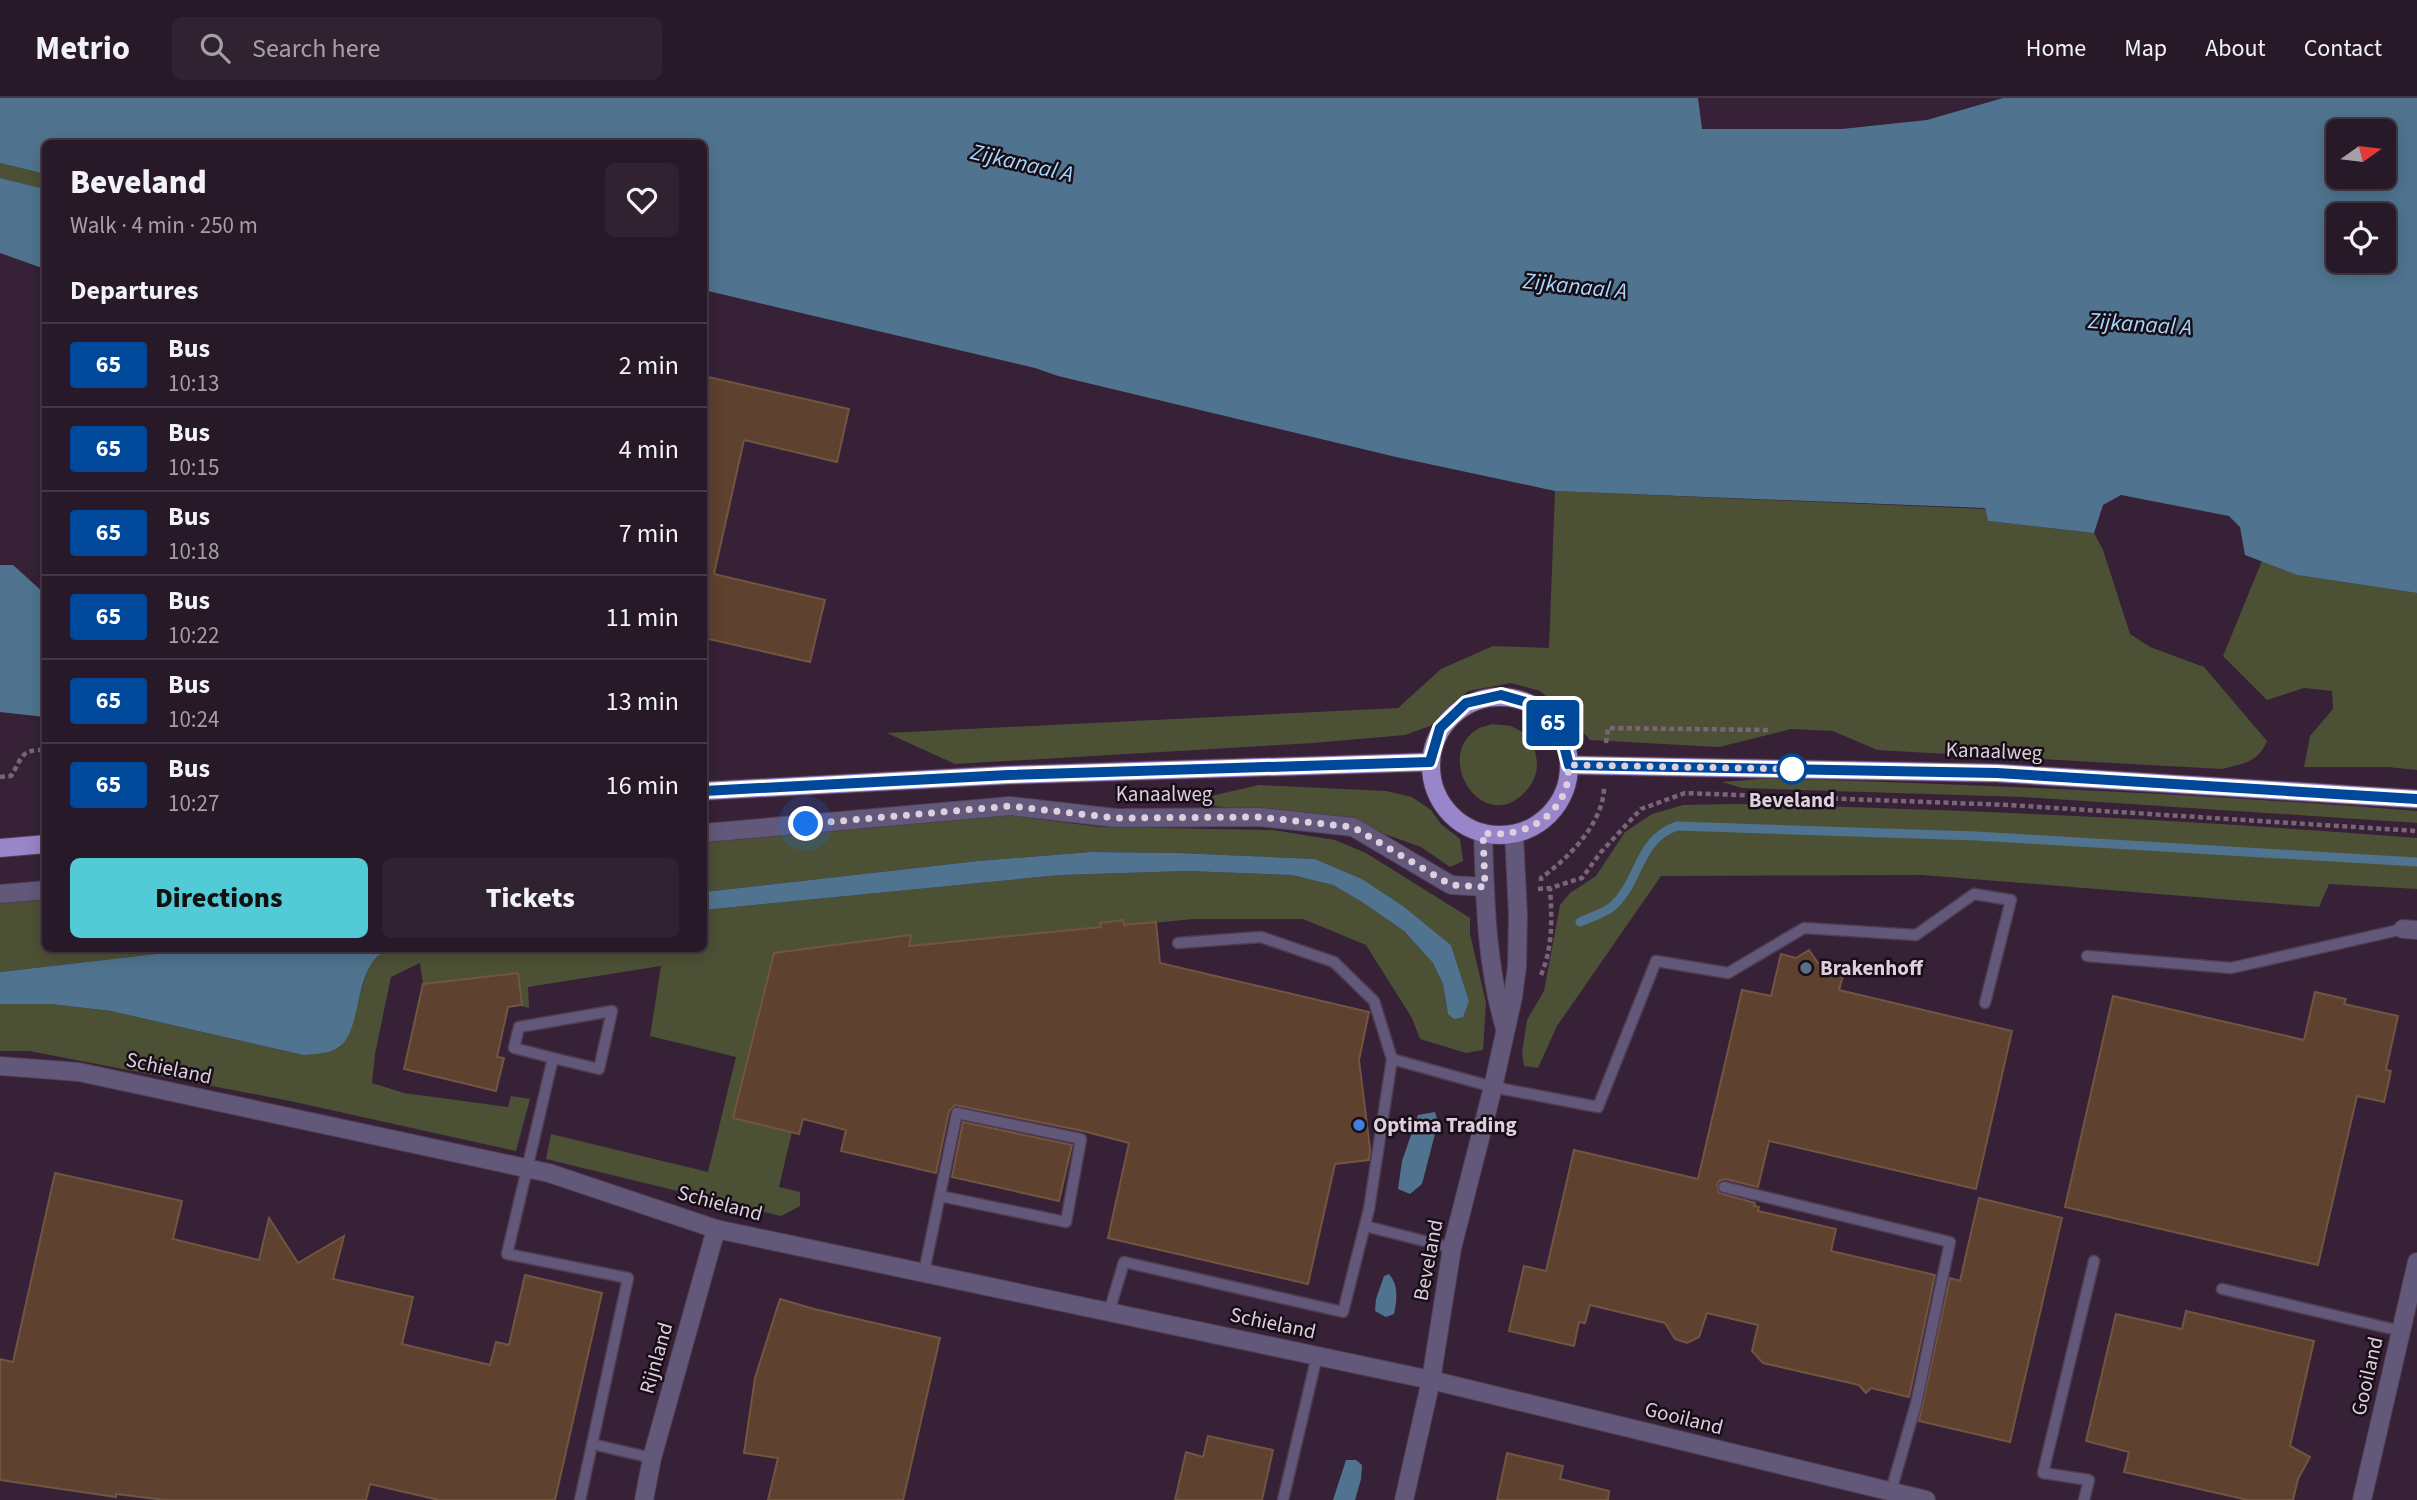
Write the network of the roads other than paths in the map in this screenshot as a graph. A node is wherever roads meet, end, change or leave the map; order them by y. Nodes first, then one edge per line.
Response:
1 (1430, 762) junction
2 (1569, 765) junction
3 (707, 791) edge
4 (2417, 799) edge
5 (707, 833) edge
6 (1483, 833) junction
7 (1514, 834) junction
8 (42, 844) edge
9 (0, 848) edge
10 (1485, 887) junction
11 (42, 890) edge
12 (0, 894) edge
13 (2410, 930) edge
14 (1178, 943) dead end
15 (2087, 956) dead end
16 (1985, 1003) dead end
17 (1506, 1031) junction
18 (553, 1058) junction
19 (1392, 1059) junction
20 (0, 1066) edge
21 (1493, 1087) junction
22 (526, 1168) junction
23 (1724, 1187) dead end
24 (940, 1196) junction
25 (1365, 1226) junction
26 (716, 1228) junction
27 (1452, 1248) junction
28 (2094, 1261) dead end
29 (2417, 1262) edge
30 (924, 1272) junction
31 (2222, 1289) dead end
32 (1109, 1312) junction
33 (2401, 1331) junction
34 (1317, 1356) junction
35 (1431, 1380) junction
36 (592, 1444) junction
37 (652, 1458) junction
38 (1891, 1492) junction
39 (580, 1500) edge
40 (644, 1500) edge
41 (1283, 1500) edge
42 (1404, 1500) edge
43 (1926, 1500) edge
44 (2084, 1500) edge
45 (2362, 1500) edge

1 - 2 main road
1 - 3 main road, Kanaalweg
1 - 6 main road
2 - 4 main road, Kanaalweg
2 - 7 main road
5 - 10 street, Kanaalweg
6 - 7 main road
6 - 10 street, Beveland
7 - 17 street, Beveland
8 - 9 main road
10 - 17 street, Beveland
11 - 12 street
13 - 15 lane
14 - 19 lane
16 - 21 lane
17 - 21 street, Beveland
18 - 18 lane
18 - 22 lane
19 - 21 lane
19 - 25 lane
20 - 22 street, Schieland
21 - 27 street, Beveland
22 - 26 street, Schieland
22 - 36 lane
23 - 38 lane
24 - 24 lane
24 - 30 lane
25 - 27 lane
25 - 32 lane
26 - 30 street, Schieland
26 - 37 street, Rijnland
27 - 35 street, Beveland
28 - 44 lane
29 - 33 street, Gooiland
30 - 32 street, Schieland
31 - 33 lane
32 - 34 street, Schieland
33 - 45 street, Gooiland
34 - 35 street, Schieland
34 - 41 lane
35 - 38 street, Gooiland
35 - 42 street, Beveland
36 - 37 lane
36 - 39 lane
37 - 40 street, Rijnland
38 - 43 street, Gooiland

